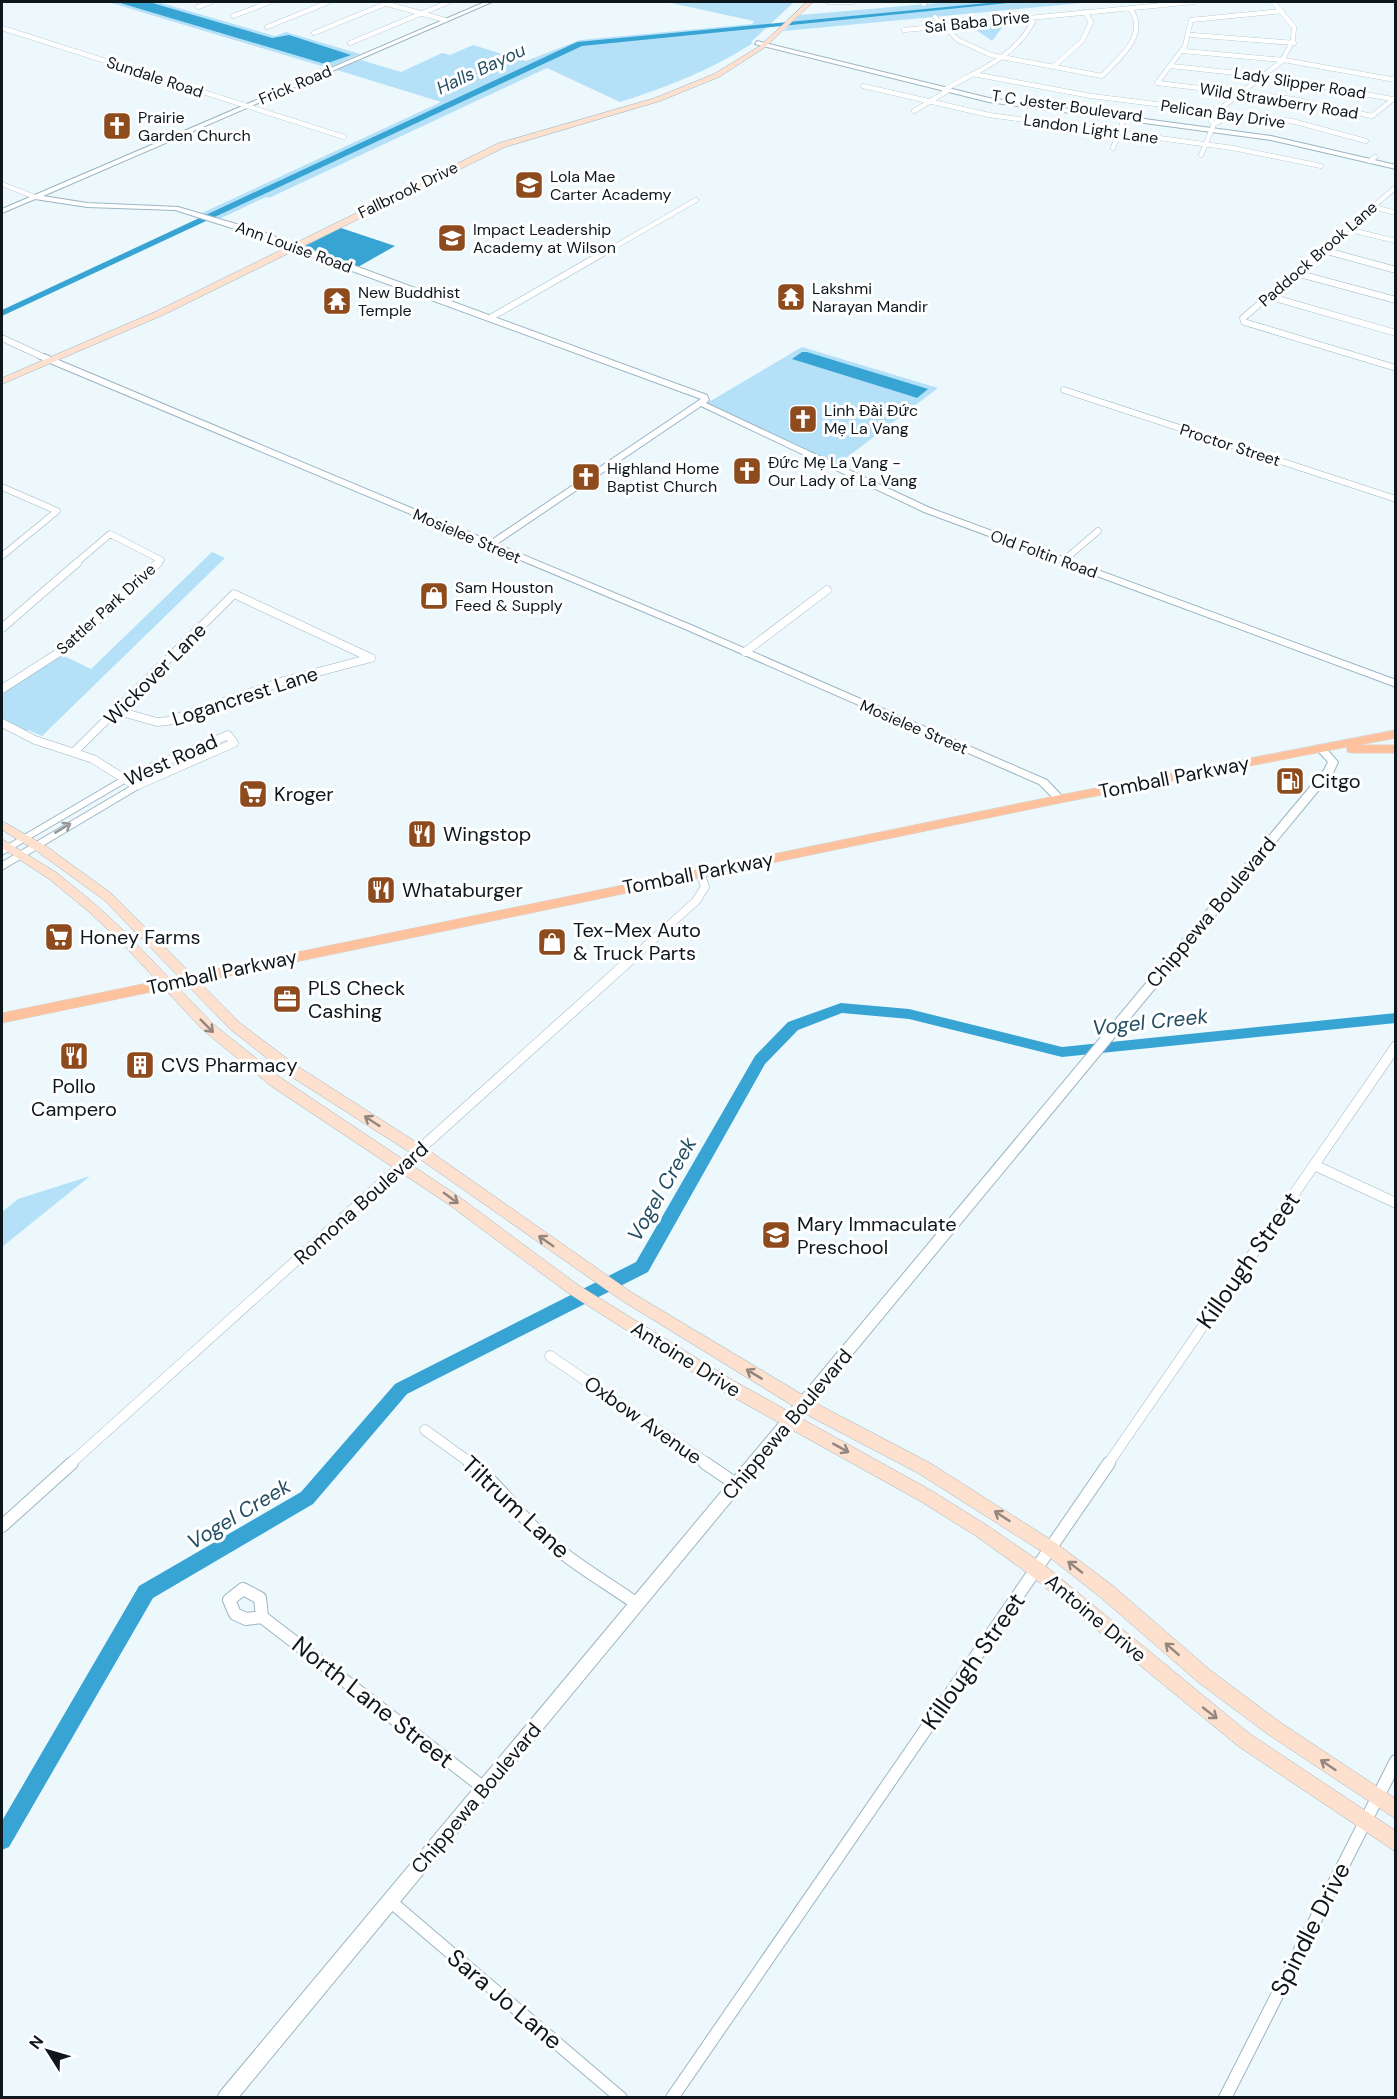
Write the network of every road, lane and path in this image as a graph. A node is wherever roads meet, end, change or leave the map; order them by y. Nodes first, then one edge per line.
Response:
1 (211, 2) edge
2 (270, 2) edge
3 (329, 2) edge
4 (377, 2) edge
5 (448, 2) edge
6 (489, 2) edge
7 (800, 2) edge
8 (810, 2) edge
9 (828, 2) edge
10 (854, 2) edge
11 (1194, 2) edge
12 (1273, 2) edge
13 (387, 3) edge
14 (198, 7) dead end
15 (1130, 8) junction
16 (1282, 11) junction
17 (1086, 12) junction
18 (420, 14) junction
19 (233, 16) dead end
20 (935, 17) dead end
21 (1028, 17) junction
22 (445, 20) junction
23 (944, 26) junction
24 (267, 27) dead end
25 (2, 28) edge
26 (904, 30) dead end
27 (314, 33) dead end
28 (1192, 35) junction
29 (762, 42) junction
30 (350, 43) dead end
31 (1294, 43) junction
32 (1184, 51) junction
33 (1001, 57) junction
34 (1284, 60) junction
35 (1171, 66) junction
36 (1053, 67) junction
37 (973, 74) junction
38 (1265, 76) junction
39 (1395, 80) edge
40 (863, 86) dead end
41 (950, 89) junction
42 (1242, 92) junction
43 (1394, 98) edge
44 (930, 102) junction
45 (246, 106) junction
46 (914, 111) dead end
47 (1220, 111) junction
48 (1126, 117) junction
49 (1213, 126) junction
50 (1118, 134) junction
51 (344, 138) dead end
52 (1366, 141) dead end
53 (1204, 144) junction
54 (1113, 148) dead end
55 (1201, 155) dead end
56 (1372, 159) junction
57 (1395, 162) edge
58 (1321, 166) dead end
59 (1395, 167) edge
60 (432, 175) junction
61 (2, 184) edge
62 (1395, 187) edge
63 (35, 197) junction
64 (696, 200) dead end
65 (1373, 207) junction
66 (2, 211) edge
67 (1395, 213) edge
68 (1347, 229) junction
69 (1395, 241) edge
70 (285, 243) junction
71 (295, 247) junction
72 (1323, 250) junction
73 (1395, 270) edge
74 (1296, 273) junction
75 (1268, 296) junction
76 (1395, 300) edge
77 (490, 318) junction
78 (1395, 333) edge
79 (2, 338) edge
80 (41, 356) junction
81 (51, 360) junction
82 (1395, 368) edge
83 (2, 373) edge
84 (2, 381) edge
85 (1064, 390) dead end
86 (700, 403) junction
87 (2, 486) edge
88 (1395, 499) edge
89 (1098, 531) dead end
90 (490, 545) junction
91 (2, 556) edge
92 (1063, 561) junction
93 (827, 590) dead end
94 (2, 628) edge
95 (745, 652) junction
96 (371, 658) joint
97 (1395, 684) edge
98 (2, 689) edge
99 (118, 711) junction
100 (2, 723) edge
101 (1395, 734) edge
102 (1323, 749) junction
103 (1395, 749) edge
104 (74, 752) junction
105 (126, 778) junction
106 (136, 786) junction
107 (1060, 799) junction
108 (2, 825) edge
109 (24, 838) junction
110 (36, 845) junction
111 (4, 848) edge
112 (20, 855) junction
113 (2, 867) edge
114 (700, 872) junction
115 (108, 897) junction
116 (92, 908) junction
117 (190, 979) junction
118 (166, 984) junction
119 (2, 1018) edge
120 (1395, 1046) edge
121 (292, 1070) junction
122 (276, 1082) junction
123 (418, 1151) junction
124 (403, 1165) junction
125 (1314, 1165) junction
126 (1395, 1203) edge
127 (519, 1221) junction
128 (500, 1237) junction
129 (682, 1330) junction
130 (667, 1347) junction
131 (550, 1356) dead end
132 (804, 1404) junction
133 (790, 1420) junction
134 (425, 1430) dead end
135 (736, 1485) junction
136 (2, 1526) edge
137 (1050, 1548) junction
138 (1036, 1569) junction
139 (637, 1604) junction
140 (262, 1617) dead end
141 (1204, 1676) junction
142 (1187, 1695) junction
143 (1395, 1761) edge
144 (484, 1788) junction
145 (1377, 1798) junction
146 (1395, 1810) edge
147 (1364, 1823) junction
148 (1395, 1843) edge
149 (390, 1901) junction
150 (226, 2097) edge
151 (621, 2097) edge
152 (672, 2097) edge
153 (1225, 2097) edge

1 - 14 street
2 - 19 street
3 - 24 street
4 - 13 street
5 - 18 street
6 - 22 street, Frick Road
7 - 29 main road, Fallbrook Drive
8 - 29 main road, Fallbrook Drive
9 - 10 street
11 - 15 street, Sai Baba Drive
12 - 16 street
13 - 18 street
13 - 27 street
15 - 17 street, Sai Baba Drive
15 - 36 street
16 - 28 street
16 - 31 street
17 - 21 street, Sai Baba Drive
17 - 36 street
18 - 22 street
18 - 30 street
20 - 23 street
21 - 23 street, Sai Baba Drive
21 - 33 street
22 - 45 street, Frick Road
23 - 26 street, Sai Baba Drive
23 - 33 street
25 - 45 street, Sundale Road
28 - 31 street
28 - 32 street
29 - 41 street, T C Jester Boulevard
29 - 60 main road, Fallbrook Drive
31 - 34 street
32 - 34 street
32 - 35 street
33 - 36 street
33 - 37 street
34 - 38 street
34 - 39 street
35 - 38 street, Lady Slipper Road
35 - 42 street, Wild Strawberry Road
37 - 41 street
37 - 47 street, Pelican Bay Drive
38 - 42 street
38 - 43 street, Lady Slipper Road
40 - 44 street, Landon Light Lane
41 - 44 street
41 - 48 street, T C Jester Boulevard
42 - 43 street, Wild Strawberry Road
42 - 47 street
44 - 46 street
44 - 50 street, Landon Light Lane
45 - 51 street, Sundale Road
45 - 63 street, Frick Road
47 - 49 street
47 - 52 street, Pelican Bay Drive
48 - 49 street, T C Jester Boulevard
48 - 50 street
49 - 53 street
49 - 56 street, T C Jester Boulevard
50 - 53 street, Landon Light Lane
50 - 54 street
53 - 55 street
53 - 58 street, Landon Light Lane
56 - 57 street, T C Jester Boulevard
56 - 59 street, T C Jester Boulevard
60 - 70 main road, Fallbrook Drive
60 - 71 main road, Fallbrook Drive
61 - 63 street, Ann Louise Road
62 - 65 street, Paddock Brook Lane
63 - 66 street, Frick Road
63 - 70 street, Ann Louise Road
64 - 77 street
65 - 67 street
65 - 68 street, Paddock Brook Lane
68 - 69 street
68 - 72 street, Paddock Brook Lane
70 - 71 street, Ann Louise Road
70 - 80 main road, Fallbrook Drive
71 - 77 street, Ann Louise Road
71 - 81 main road, Fallbrook Drive
72 - 73 street
72 - 74 street, Paddock Brook Lane
74 - 75 street, Paddock Brook Lane
74 - 76 street
75 - 78 street
75 - 82 street, Paddock Brook Lane
77 - 86 street, Ann Louise Road
79 - 80 street, Mosielee Street
80 - 81 street, Mosielee Street
80 - 83 main road, Fallbrook Drive
81 - 84 main road, Fallbrook Drive
81 - 90 street, Mosielee Street
85 - 88 street, Proctor Street
86 - 90 street
86 - 92 street, Old Foltin Road
87 - 91 street
89 - 92 street
90 - 95 street, Mosielee Street
92 - 97 street, Old Foltin Road
93 - 95 street
94 - 98 street, Sattler Park Drive
95 - 107 street, Mosielee Street
96 - 99 street, Logancrest Lane
96 - 99 street, Wickover Lane
99 - 104 street, Wickover Lane
100 - 104 street
101 - 102 main road, Tomball Parkway
102 - 103 main road
102 - 107 main road, Tomball Parkway
102 - 132 street, Chippewa Boulevard
104 - 105 street
105 - 106 street
105 - 106 street, West Road
105 - 109 street, West Road
110 -> 106 street, West Road
107 - 114 main road, Tomball Parkway
108 - 109 main road, Antoine Drive
109 - 110 main road, Antoine Drive
109 - 111 street, West Road
110 - 112 street, West Road
110 - 115 main road, Antoine Drive
111 - 112 main road, Antoine Drive
112 - 113 street, West Road
112 - 116 main road, Antoine Drive
114 - 117 main road, Tomball Parkway
114 - 123 street, Romona Boulevard
115 - 116 main road
115 - 117 main road, Antoine Drive
116 - 118 main road, Antoine Drive
117 - 118 main road, Tomball Parkway
117 - 121 main road, Antoine Drive
118 - 119 main road, Tomball Parkway
118 -> 122 main road, Antoine Drive
120 - 125 street, Killough Street
121 - 122 main road
123 -> 121 main road, Antoine Drive
122 - 124 main road, Antoine Drive
123 - 124 street, Romona Boulevard
123 - 127 main road, Antoine Drive
124 -> 128 main road, Antoine Drive
124 - 136 street, Romona Boulevard
125 - 126 street
125 - 137 street, Killough Street
127 - 128 main road
129 -> 127 main road, Antoine Drive
128 - 130 main road, Antoine Drive
129 - 130 main road
132 -> 129 main road, Antoine Drive
130 - 133 main road, Antoine Drive
131 - 135 street, Oxbow Avenue
132 - 133 street, Chippewa Boulevard
137 -> 132 main road, Antoine Drive
133 - 135 street, Chippewa Boulevard
133 -> 138 main road, Antoine Drive
134 - 139 street, Tiltrum Lane
135 - 139 street, Chippewa Boulevard
137 - 138 street, Killough Street
141 -> 137 main road, Antoine Drive
138 - 142 main road, Antoine Drive
138 - 152 street, Killough Street
139 - 144 street, Chippewa Boulevard
140 - 144 street, North Lane Street
141 - 142 main road
145 -> 141 main road, Antoine Drive
142 -> 147 main road, Antoine Drive
143 - 145 street, Spindle Drive
144 - 149 street, Chippewa Boulevard
145 - 146 main road, Antoine Drive
145 - 147 street, Spindle Drive
147 - 148 main road, Antoine Drive
147 - 153 street, Spindle Drive
149 - 150 street, Chippewa Boulevard
149 - 151 street, Sara Jo Lane

